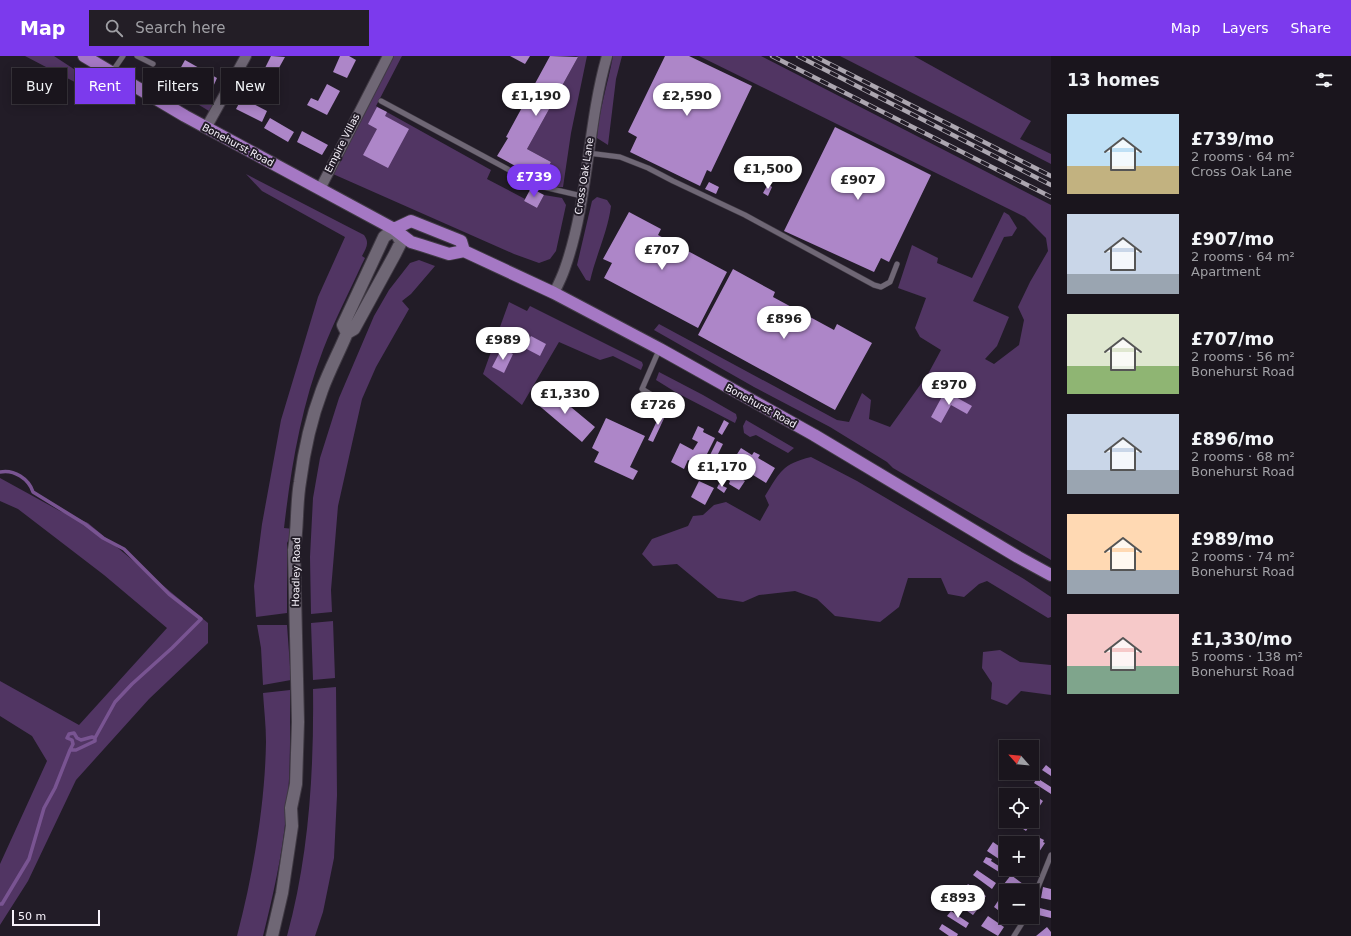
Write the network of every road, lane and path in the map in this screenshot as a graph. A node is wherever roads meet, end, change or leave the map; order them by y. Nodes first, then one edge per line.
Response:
1 (84, 56) edge
2 (123, 56) edge
3 (137, 56) edge
4 (246, 56) edge
5 (388, 56) edge
6 (607, 56) edge
7 (153, 64) dead end
8 (104, 68) edge
9 (114, 68) edge
10 (135, 86) edge
11 (381, 101) dead end
12 (206, 128) junction
13 (588, 153) junction
14 (320, 189) junction
15 (582, 196) junction
16 (394, 229) junction
17 (464, 251) junction
18 (897, 264) dead end
19 (554, 293) junction
20 (347, 333) junction
21 (660, 349) junction
22 (665, 403) dead end
23 (1051, 575) edge
24 (1051, 855) edge
25 (1039, 885) edge
26 (1022, 924) edge
27 (272, 936) edge
28 (1014, 936) edge

1 - 8 main road, Bonehurst Road
2 - 9 lane
3 - 7 lane
4 - 12 street
5 - 14 street, Empire Villas
6 - 13 street, Cross Oak Lane
10 - 12 main road, Bonehurst Road
11 - 15 lane
12 - 14 main road, Bonehurst Road
13 - 15 street, Cross Oak Lane
13 - 18 lane
14 - 16 main road, Bonehurst Road
15 - 19 street, Cross Oak Lane
16 - 17 main road, Bonehurst Road
16 - 17 main road, Bonehurst Road
16 - 20 street, Hoadley Road
16 - 20 street
17 - 19 main road, Bonehurst Road
19 - 21 main road, Bonehurst Road
20 - 27 street, Hoadley Road
21 - 22 lane
21 - 23 main road, Bonehurst Road
24 - 25 lane
26 - 28 lane

